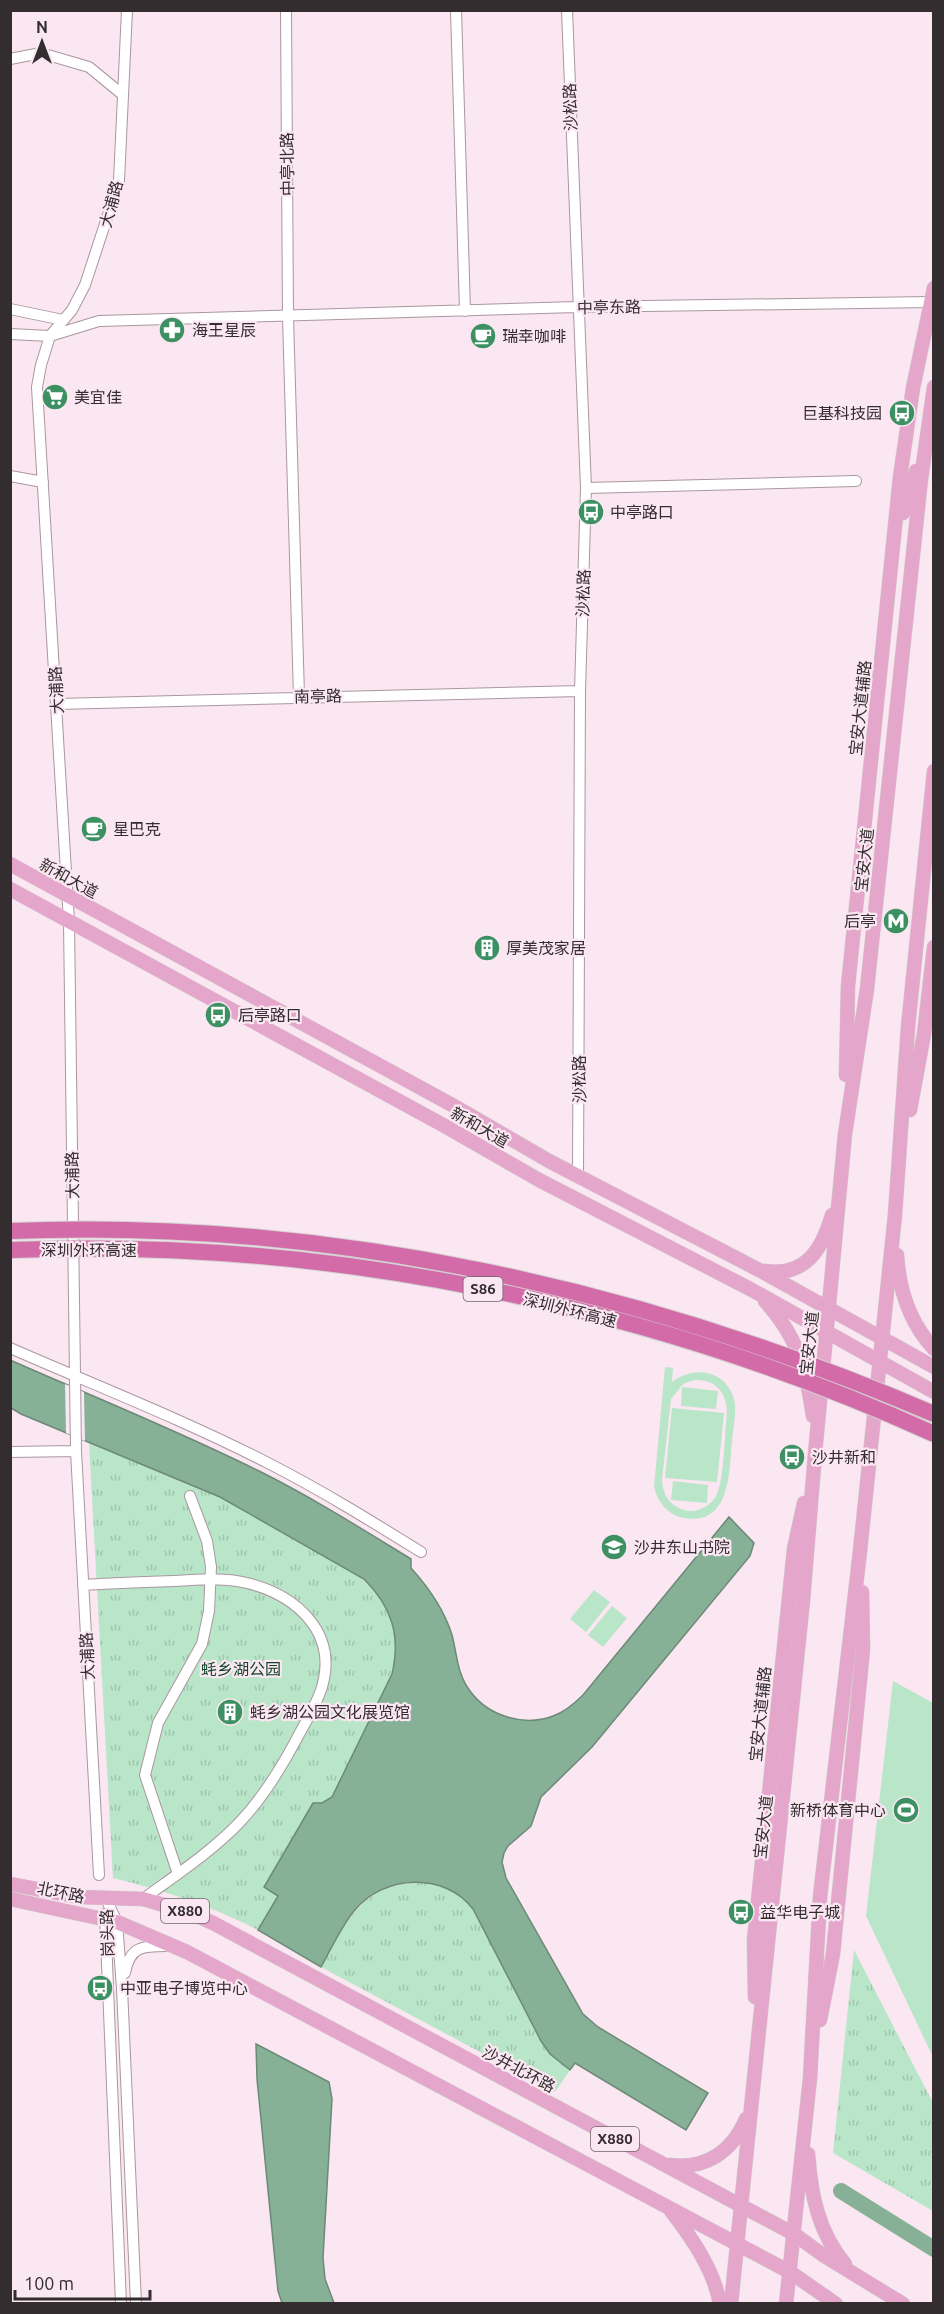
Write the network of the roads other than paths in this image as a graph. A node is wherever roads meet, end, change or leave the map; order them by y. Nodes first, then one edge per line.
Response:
1 (127, 10) edge
2 (286, 10) edge
3 (456, 10) edge
4 (567, 10) edge
5 (10, 60) edge
6 (123, 95) junction
7 (932, 295) edge
8 (577, 307) junction
9 (10, 309) edge
10 (465, 311) junction
11 (288, 316) junction
12 (63, 320) junction
13 (10, 334) edge
14 (50, 336) junction
15 (933, 387) edge
16 (926, 438) junction
17 (10, 476) edge
18 (856, 481) dead end
19 (43, 482) junction
20 (586, 488) junction
21 (894, 540) junction
22 (580, 691) junction
23 (299, 696) junction
24 (57, 704) junction
25 (933, 771) edge
26 (10, 864) edge
27 (10, 889) edge
28 (68, 896) junction
29 (69, 922) junction
30 (933, 947) edge
31 (845, 1134) junction
32 (900, 1165) junction
33 (578, 1176) junction
34 (840, 1185) junction
35 (895, 1215) junction
36 (10, 1231) edge
37 (10, 1250) edge
38 (761, 1270) junction
39 (752, 1290) junction
40 (830, 1309) junction
41 (827, 1332) junction
42 (882, 1338) junction
43 (10, 1348) edge
44 (933, 1349) edge
45 (879, 1361) junction
46 (933, 1367) edge
47 (74, 1376) junction
48 (933, 1392) edge
49 (933, 1399) edge
50 (933, 1414) edge
51 (933, 1434) edge
52 (816, 1436) junction
53 (872, 1443) junction
54 (76, 1451) junction
55 (10, 1452) edge
56 (190, 1496) dead end
57 (421, 1552) dead end
58 (211, 1579) junction
59 (83, 1585) junction
60 (178, 1874) junction
61 (99, 1875) dead end
62 (10, 1884) edge
63 (10, 1899) edge
64 (106, 1899) junction
65 (143, 1899) junction
66 (111, 1920) junction
67 (175, 1946) junction
68 (122, 1988) junction
69 (751, 2106) junction
70 (806, 2119) junction
71 (658, 2162) junction
72 (741, 2205) junction
73 (668, 2208) junction
74 (794, 2234) junction
75 (737, 2243) junction
76 (790, 2272) junction
77 (855, 2274) junction
78 (121, 2304) edge
79 (136, 2304) edge
80 (720, 2304) edge
81 (731, 2304) edge
82 (786, 2304) edge
83 (836, 2304) edge
84 (903, 2304) edge

1 - 6 street, 大浦路
2 - 11 street, 中亭北路
3 - 10 street
4 - 8 street, 沙松路
5 - 6 street
6 - 12 street, 大浦路
7 - 8 street, 中亭东路
7 - 21 main road, 宝安大道辅路
8 - 10 street, 中亭东路
8 - 20 street, 沙松路
9 - 12 street
10 - 11 street, 中亭东路
11 - 14 street, 中亭东路
11 - 23 street, 中亭北路
12 - 14 street, 大浦路
13 - 14 street, 中亭东路
14 - 19 street, 大浦路
15 - 16 main road, 宝安大道
16 - 21 main road
16 - 31 main road, 宝安大道
17 - 19 street
18 - 20 street
19 - 24 street, 大浦路
20 - 22 street, 沙松路
21 - 31 main road, 宝安大道辅路
22 - 23 street, 南亭路
22 - 33 street, 沙松路
23 - 24 street, 南亭路
24 - 28 street, 大浦路
25 - 32 main road
26 - 28 main road, 新和大道
27 - 29 main road, 新和大道
28 - 29 street, 大浦路
28 - 33 main road, 新和大道
29 - 39 main road, 新和大道
29 - 47 street, 大浦路
30 - 32 main road
31 - 34 main road, 宝安大道
32 - 35 main road
33 - 38 main road, 新和大道
34 - 38 main road
34 - 40 main road, 宝安大道
35 - 42 main road
35 - 44 main road
36 - 50 highway, 深圳外环高速 / S86, bridge
37 - 51 highway, 深圳外环高速 / S86, bridge
38 - 40 main road, 新和大道
39 - 41 main road, 新和大道
39 - 52 main road
40 - 41 main road, 宝安大道
40 - 42 main road, 新和大道
41 - 45 main road, 新和大道
41 - 52 main road, 宝安大道
42 - 45 main road
42 - 46 main road, 新和大道
43 - 47 street
45 - 48 main road, 新和大道
45 - 53 main road
47 - 54 street, 大浦路
47 - 57 street
49 - 53 main road
52 - 69 main road, 宝安大道
53 - 70 main road
54 - 55 street
54 - 59 street, 大浦路
56 - 58 street
58 - 59 street
58 - 60 street
58 - 60 street
59 - 61 street, 大浦路
60 - 65 street
62 - 64 main road, 北环路 / X880
63 - 66 main road, 北环路 / X880
64 - 65 main road, 沙井北环路 / X880
64 - 66 street, 岗头路
65 - 71 main road, 沙井北环路 / X880
66 - 67 main road, X880
66 - 68 street, 岗头路
66 - 78 street, 岗头路
67 - 68 street
67 - 73 main road, X880
68 - 79 street, 岗头路
69 - 71 main road
69 - 72 main road, 宝安大道
70 - 74 main road
70 - 77 main road
71 - 72 main road, 沙井北环路 / X880
72 - 74 main road, 沙井北环路 / X880
72 - 75 main road, 宝安大道
73 - 75 main road, X880
73 - 80 main road
74 - 76 main road
74 - 77 main road, 沙井北环路 / X880
75 - 76 main road, X880
75 - 81 main road, 宝安大道
76 - 82 main road
76 - 83 main road, X880
77 - 84 main road, 沙井北环路 / X880

